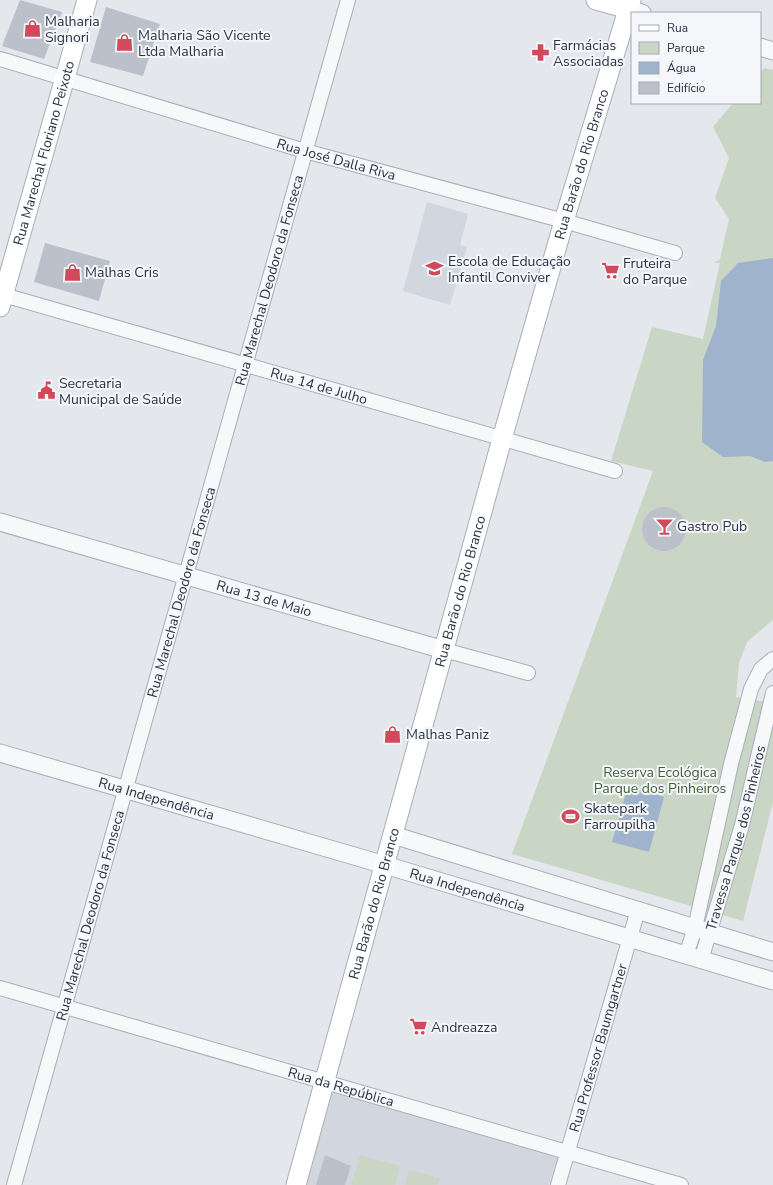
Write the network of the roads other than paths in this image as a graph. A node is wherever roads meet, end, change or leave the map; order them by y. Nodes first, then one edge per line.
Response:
1 (87, 0) edge
2 (348, 0) edge
3 (596, 0) edge
4 (634, 7) edge
5 (631, 16) edge
6 (761, 47) edge
7 (773, 51) edge
8 (0, 59) edge
9 (65, 79) junction
10 (305, 151) junction
11 (564, 220) junction
12 (675, 252) dead end
13 (1, 299) edge
14 (245, 365) junction
15 (502, 439) junction
16 (615, 471) dead end
17 (0, 522) edge
18 (186, 576) junction
19 (444, 650) junction
20 (773, 659) edge
21 (528, 673) dead end
22 (773, 693) edge
23 (0, 753) edge
24 (125, 790) junction
25 (393, 835) junction
26 (385, 865) junction
27 (638, 910) junction
28 (702, 930) junction
29 (630, 938) junction
30 (773, 952) edge
31 (694, 958) junction
32 (773, 981) edge
33 (0, 988) edge
34 (64, 1006) junction
35 (324, 1082) junction
36 (567, 1152) junction
37 (14, 1185) edge
38 (296, 1185) edge
39 (558, 1185) edge
40 (682, 1185) edge

1 - 9 main road, Rua Marechal Floriano Peixoto
2 - 10 street, Rua Marechal Deodoro da Fonseca
3 - 4 main road
5 - 11 main road, Rua Barão do Rio Branco
6 - 7 street
8 - 9 street, Rua José Dalla Riva
9 - 10 street, Rua José Dalla Riva
9 - 13 main road, Rua Marechal Floriano Peixoto
10 - 11 street, Rua José Dalla Riva
10 - 14 street, Rua Marechal Deodoro da Fonseca
11 - 12 street, Rua José Dalla Riva
11 - 15 main road, Rua Barão do Rio Branco
13 - 14 street, Rua 14 de Julho
14 - 15 street, Rua 14 de Julho
14 - 18 street, Rua Marechal Deodoro da Fonseca
15 - 16 street, Rua 14 de Julho
15 - 19 main road, Rua Barão do Rio Branco
17 - 18 street, Rua 13 de Maio
18 - 19 street, Rua 13 de Maio
18 - 24 street, Rua Marechal Deodoro da Fonseca
19 - 21 street, Rua 13 de Maio
19 - 25 main road, Rua Barão do Rio Branco
20 - 28 street, Travessa Parque dos Pinheiros
22 - 28 street, Travessa Parque dos Pinheiros
23 - 24 street, Rua Independência
24 - 26 street, Rua Independência
24 - 34 street, Rua Marechal Deodoro da Fonseca
25 - 26 main road, Rua Barão do Rio Branco
25 - 27 street
26 - 29 street, Rua Independência
26 - 35 main road, Rua Barão do Rio Branco
27 - 28 street
27 - 29 street, Rua Professor Baumgartner
28 - 30 street
28 - 31 street, Travessa Parque dos Pinheiros
29 - 31 street, Rua Independência
29 - 36 street, Rua Professor Baumgartner
31 - 32 street, Rua Independência
33 - 34 street, Rua da República
34 - 35 street, Rua da República
34 - 37 street, Rua Marechal Deodoro da Fonseca
35 - 36 street, Rua da República
35 - 38 main road, Rua Barão do Rio Branco
36 - 39 street, Rua Professor Baumgartner
36 - 40 street, Rua da República

